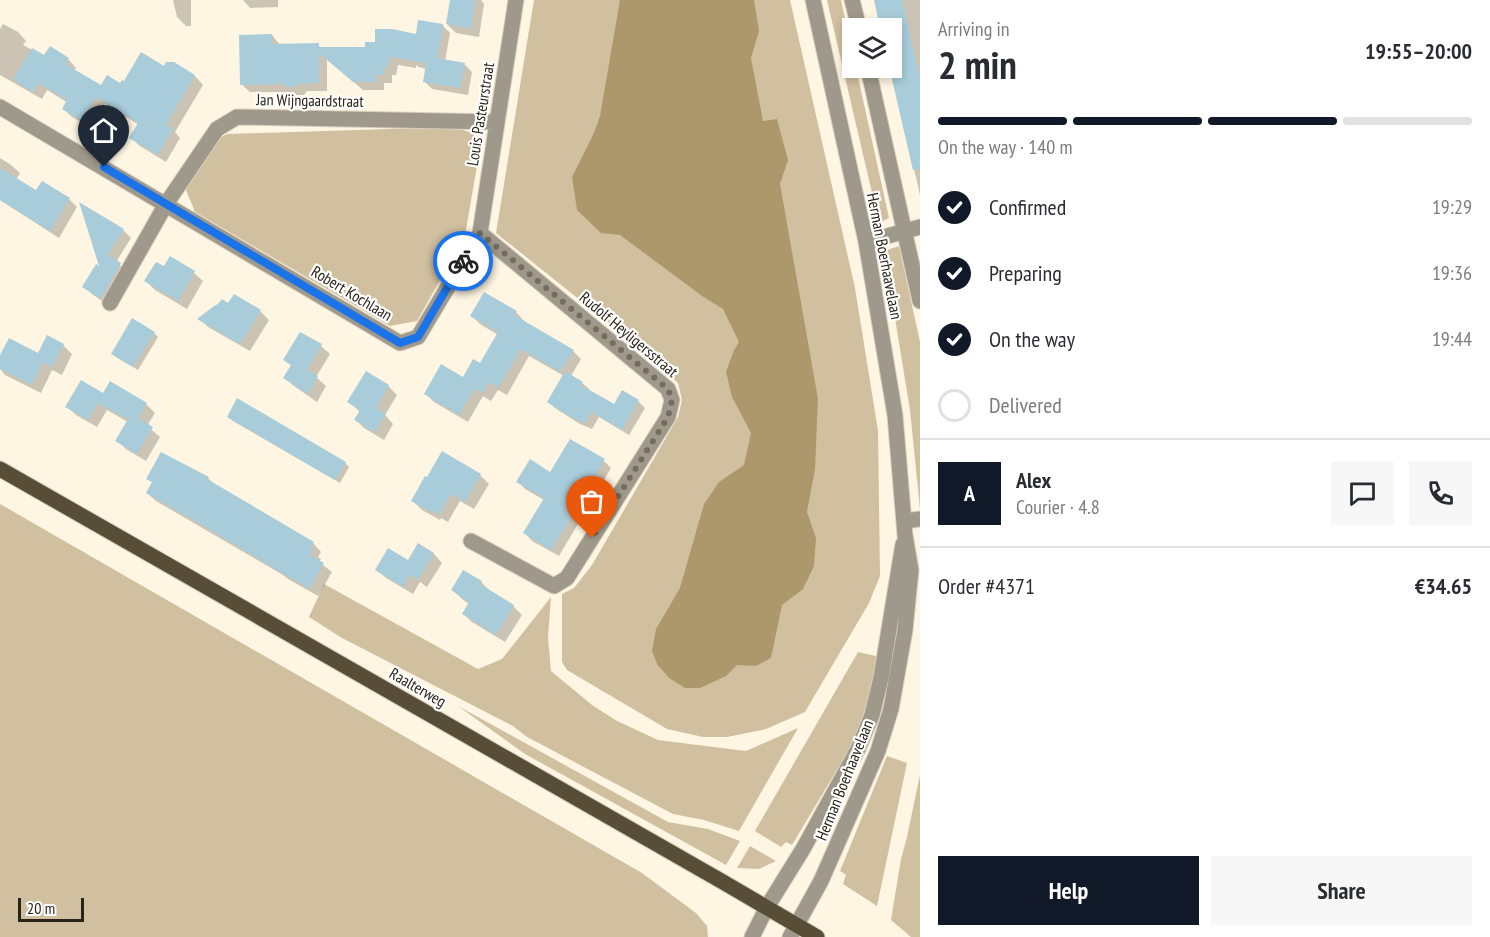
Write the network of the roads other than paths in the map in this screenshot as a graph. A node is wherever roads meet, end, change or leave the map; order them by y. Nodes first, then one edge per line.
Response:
1 (516, 0) edge
2 (813, 0) edge
3 (852, 0) edge
4 (856, 18) edge
5 (871, 78) edge
6 (0, 107) edge
7 (497, 122) junction
8 (165, 204) junction
9 (913, 229) edge
10 (480, 233) junction
11 (866, 242) junction
12 (920, 301) edge
13 (110, 303) dead end
14 (0, 469) edge
15 (910, 525) edge
16 (471, 541) dead end
17 (906, 613) edge
18 (889, 628) junction
19 (913, 631) edge
20 (767, 908) junction
21 (794, 931) edge
22 (752, 937) edge
23 (817, 937) edge

1 - 7 street, Louis Pasteurstraat
2 - 11 street, Herman Boerhaavelaan
3 - 4 street
5 - 9 street, Herman Boerhaavelaan
6 - 8 street, Robert Kochlaan
7 - 8 street, Jan Wijngaardstraat
7 - 10 street, Louis Pasteurstraat
8 - 10 street, Robert Kochlaan
8 - 13 street
9 - 11 street
9 - 12 street, Herman Boerhaavelaan
10 - 16 street, Rudolf Heyligersstraat
11 - 15 street, Herman Boerhaavelaan
14 - 20 main road, Raalterweg
15 - 17 street, Herman Boerhaavelaan
17 - 18 street, Herman Boerhaavelaan
17 - 19 street, Herman Boerhaavelaan
18 - 19 street
18 - 20 street, Herman Boerhaavelaan
19 - 21 street, Herman Boerhaavelaan
20 - 21 main road, Raalterweg
20 - 22 street, Herman Boerhaavelaan
21 - 23 main road, Raalterweg

